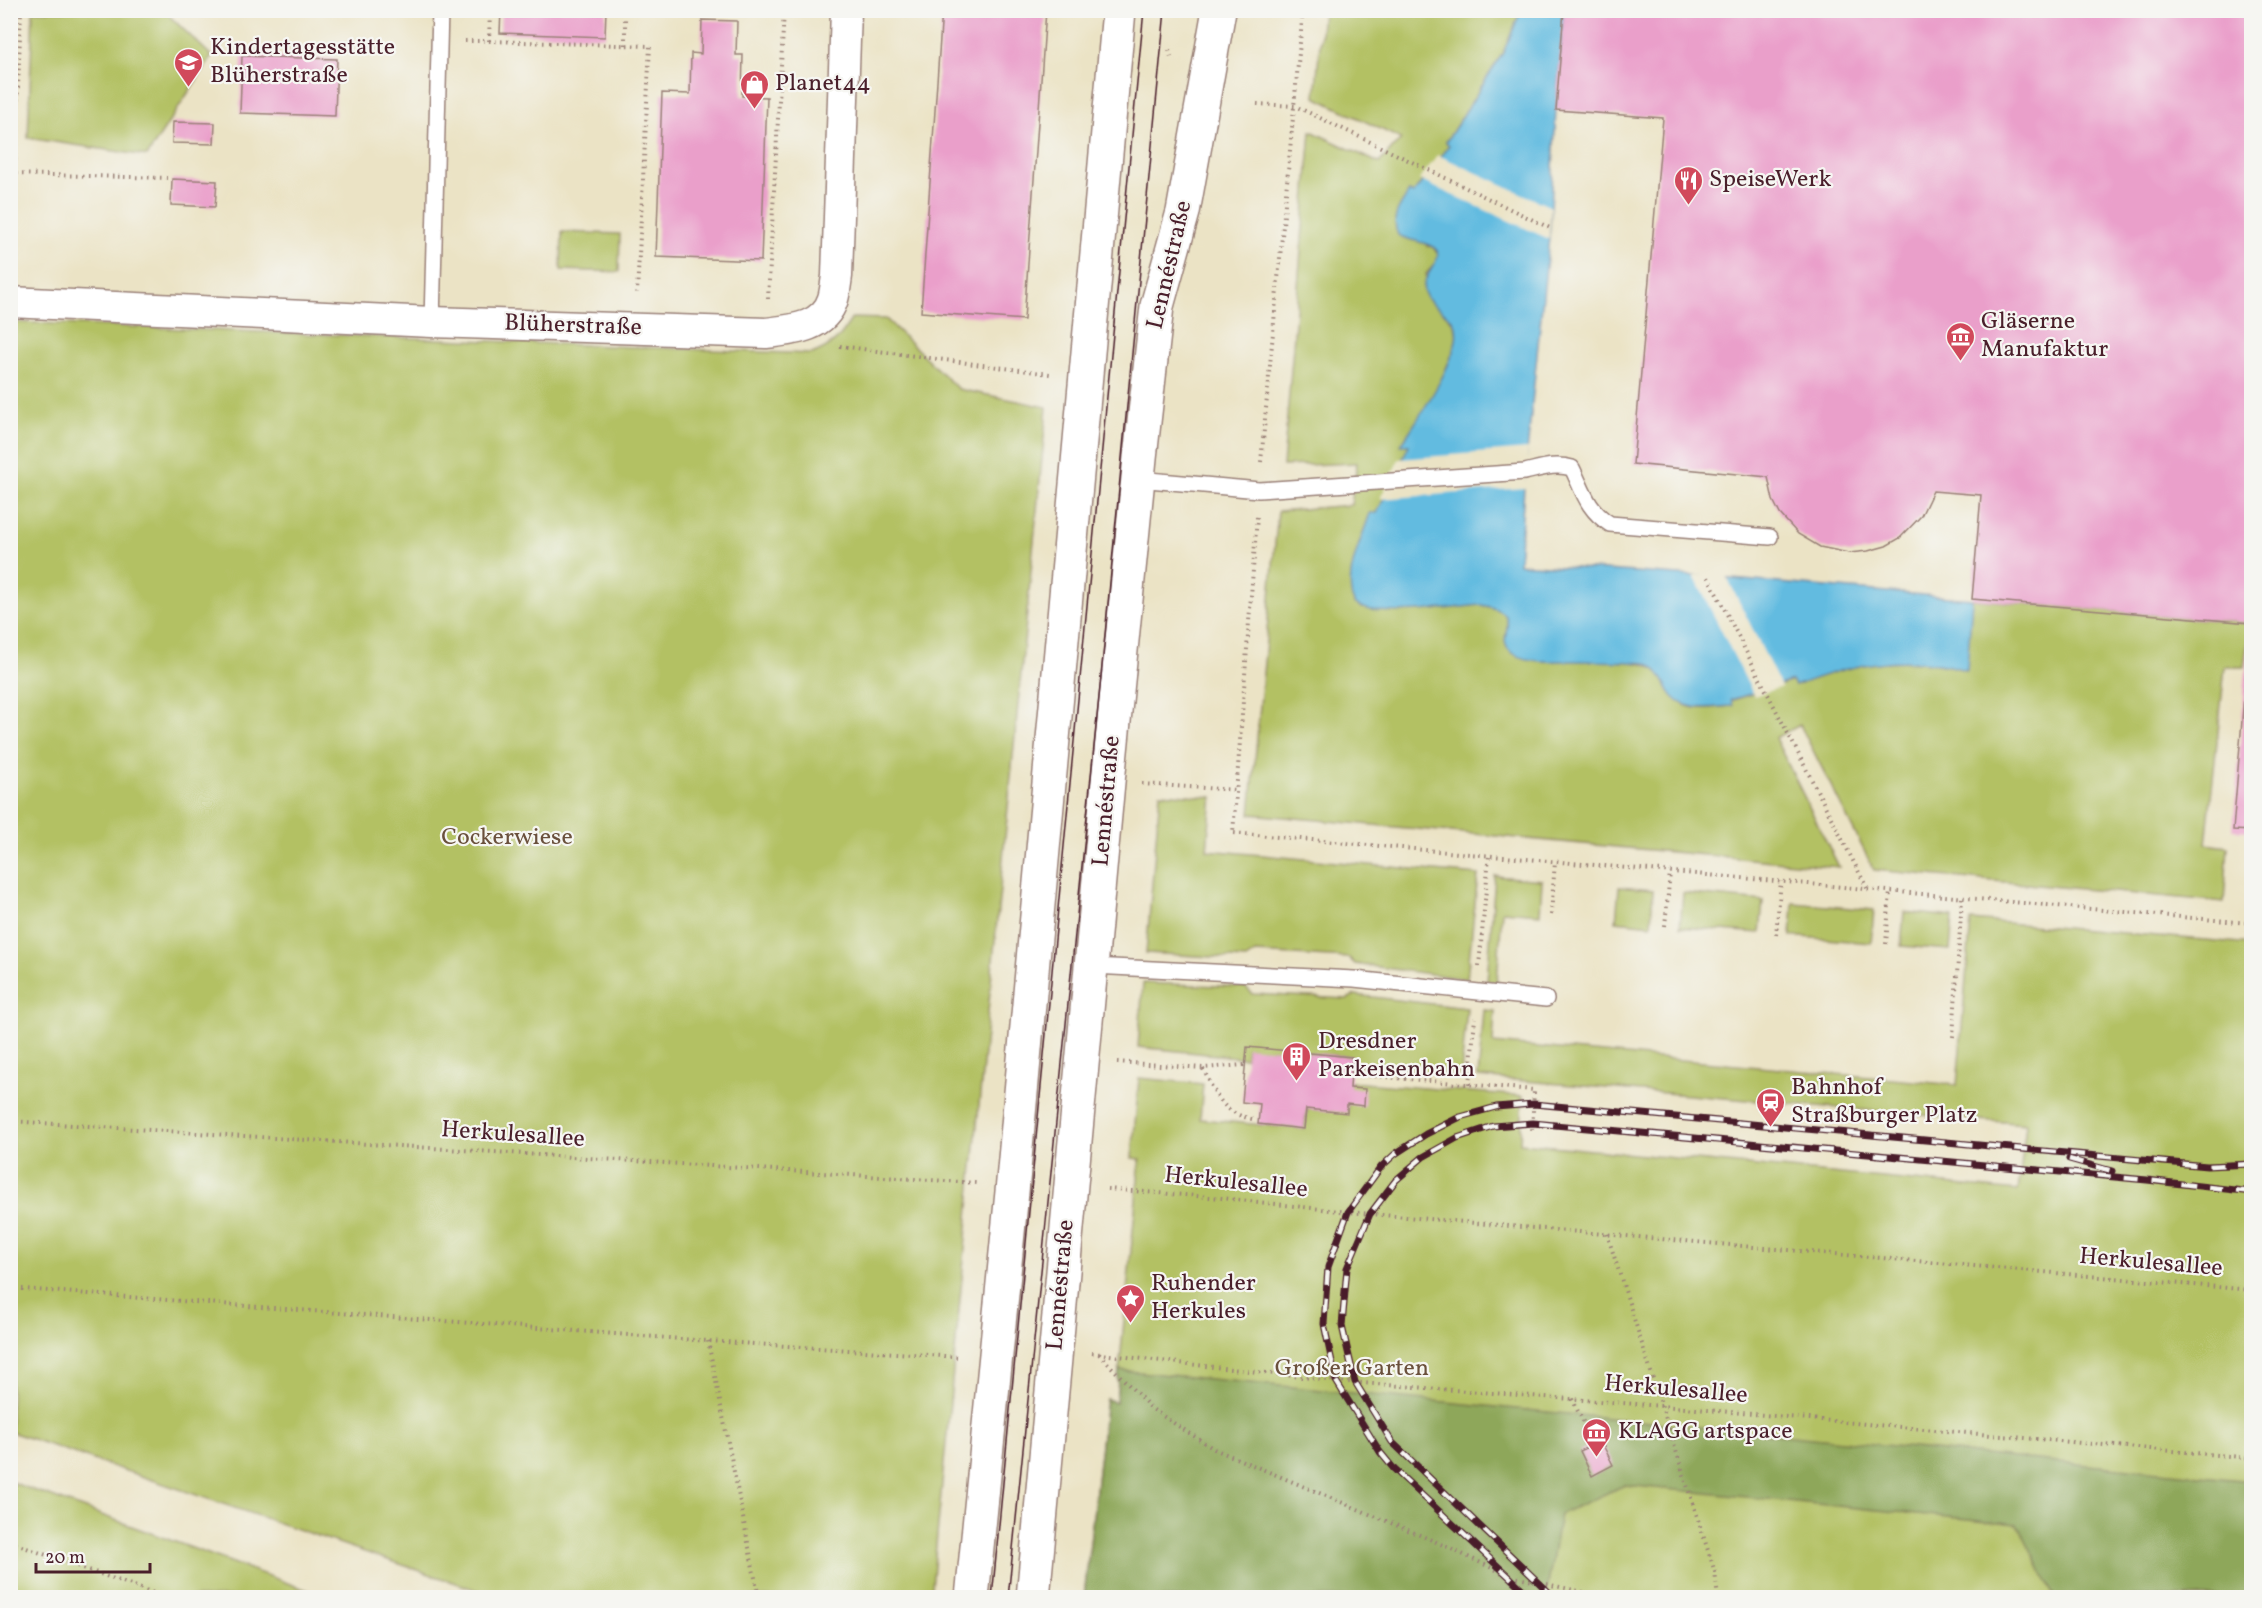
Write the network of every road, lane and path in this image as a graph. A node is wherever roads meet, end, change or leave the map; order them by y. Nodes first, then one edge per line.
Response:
1 (21, 10) edge
2 (440, 10) edge
3 (490, 10) edge
4 (625, 10) edge
5 (766, 10) edge
6 (846, 10) edge
7 (1119, 10) edge
8 (1220, 10) edge
9 (1303, 10) edge
10 (785, 11) edge
11 (440, 40) junction
12 (489, 41) junction
13 (624, 45) junction
14 (1257, 104) dead end
15 (1295, 106) junction
16 (10, 122) edge
17 (17, 128) junction
18 (13, 174) edge
19 (167, 178) dead end
20 (1550, 228) dead end
21 (11, 271) edge
22 (10, 302) edge
23 (432, 322) junction
24 (635, 327) junction
25 (805, 328) junction
26 (766, 333) junction
27 (1054, 374) dead end
28 (1138, 479) junction
29 (1259, 490) junction
30 (1770, 537) dead end
31 (1708, 577) dead end
32 (1108, 782) junction
33 (1236, 790) junction
34 (1555, 861) junction
35 (1670, 872) junction
36 (1781, 881) junction
37 (1867, 889) junction
38 (1890, 891) junction
39 (1962, 898) junction
40 (2252, 898) edge
41 (1551, 915) dead end
42 (1665, 926) dead end
43 (1776, 934) dead end
44 (1886, 944) dead end
45 (1092, 966) junction
46 (1546, 999) dead end
47 (1953, 1036) dead end
48 (1083, 1059) junction
49 (1245, 1065) dead end
50 (1203, 1068) junction
51 (1350, 1074) dead end
52 (1252, 1119) dead end
53 (10, 1121) edge
54 (1532, 1132) dead end
55 (1114, 1189) dead end
56 (1012, 1192) junction
57 (1607, 1234) junction
58 (10, 1288) edge
59 (2252, 1290) edge
60 (708, 1341) junction
61 (965, 1357) dead end
62 (1572, 1399) junction
63 (1662, 1406) junction
64 (1594, 1444) dead end
65 (2252, 1458) edge
66 (10, 1542) edge
67 (168, 1598) edge
68 (759, 1598) edge
69 (972, 1598) edge
70 (1032, 1598) edge
71 (1611, 1598) edge
72 (1718, 1598) edge

1 - 17 path
2 - 11 lane
3 - 12 path
4 - 13 path
5 - 10 path
6 - 25 street
7 - 56 main road
8 - 28 main road, Lennéstraße
9 - 15 path
10 - 26 path
11 - 12 path
11 - 23 lane
12 - 13 path
13 - 24 path
14 - 15 path
15 - 20 path
15 - 29 path
16 - 17 path
17 - 18 path
18 - 19 path
18 - 21 path
22 - 23 street, Blüherstraße
23 - 24 street, Blüherstraße
24 - 26 street, Blüherstraße
25 - 26 street, Blüherstraße
25 - 27 path
28 - 29 lane
28 - 32 main road, Lennéstraße
29 - 30 lane
29 - 33 path
31 - 37 path
32 - 33 path
32 - 45 main road, Lennéstraße
33 - 34 path
34 - 35 path
34 - 41 path
35 - 36 path
35 - 42 path
36 - 37 path
36 - 43 path
37 - 38 path
38 - 39 path
38 - 44 path
39 - 40 path
39 - 47 path
45 - 46 lane
45 - 48 main road, Lennéstraße
48 - 50 path
48 - 70 main road, Lennéstraße
49 - 50 path
50 - 52 path
51 - 54 path
53 - 56 path, Herkulesallee
55 - 57 path, Herkulesallee
56 - 69 main road
57 - 59 path, Herkulesallee
57 - 63 path
58 - 60 path
60 - 61 path
60 - 68 path
62 - 63 path, Herkulesallee
62 - 64 path
62 - 71 path, Herkulesallee
63 - 65 path, Herkulesallee
63 - 72 path
66 - 67 path

